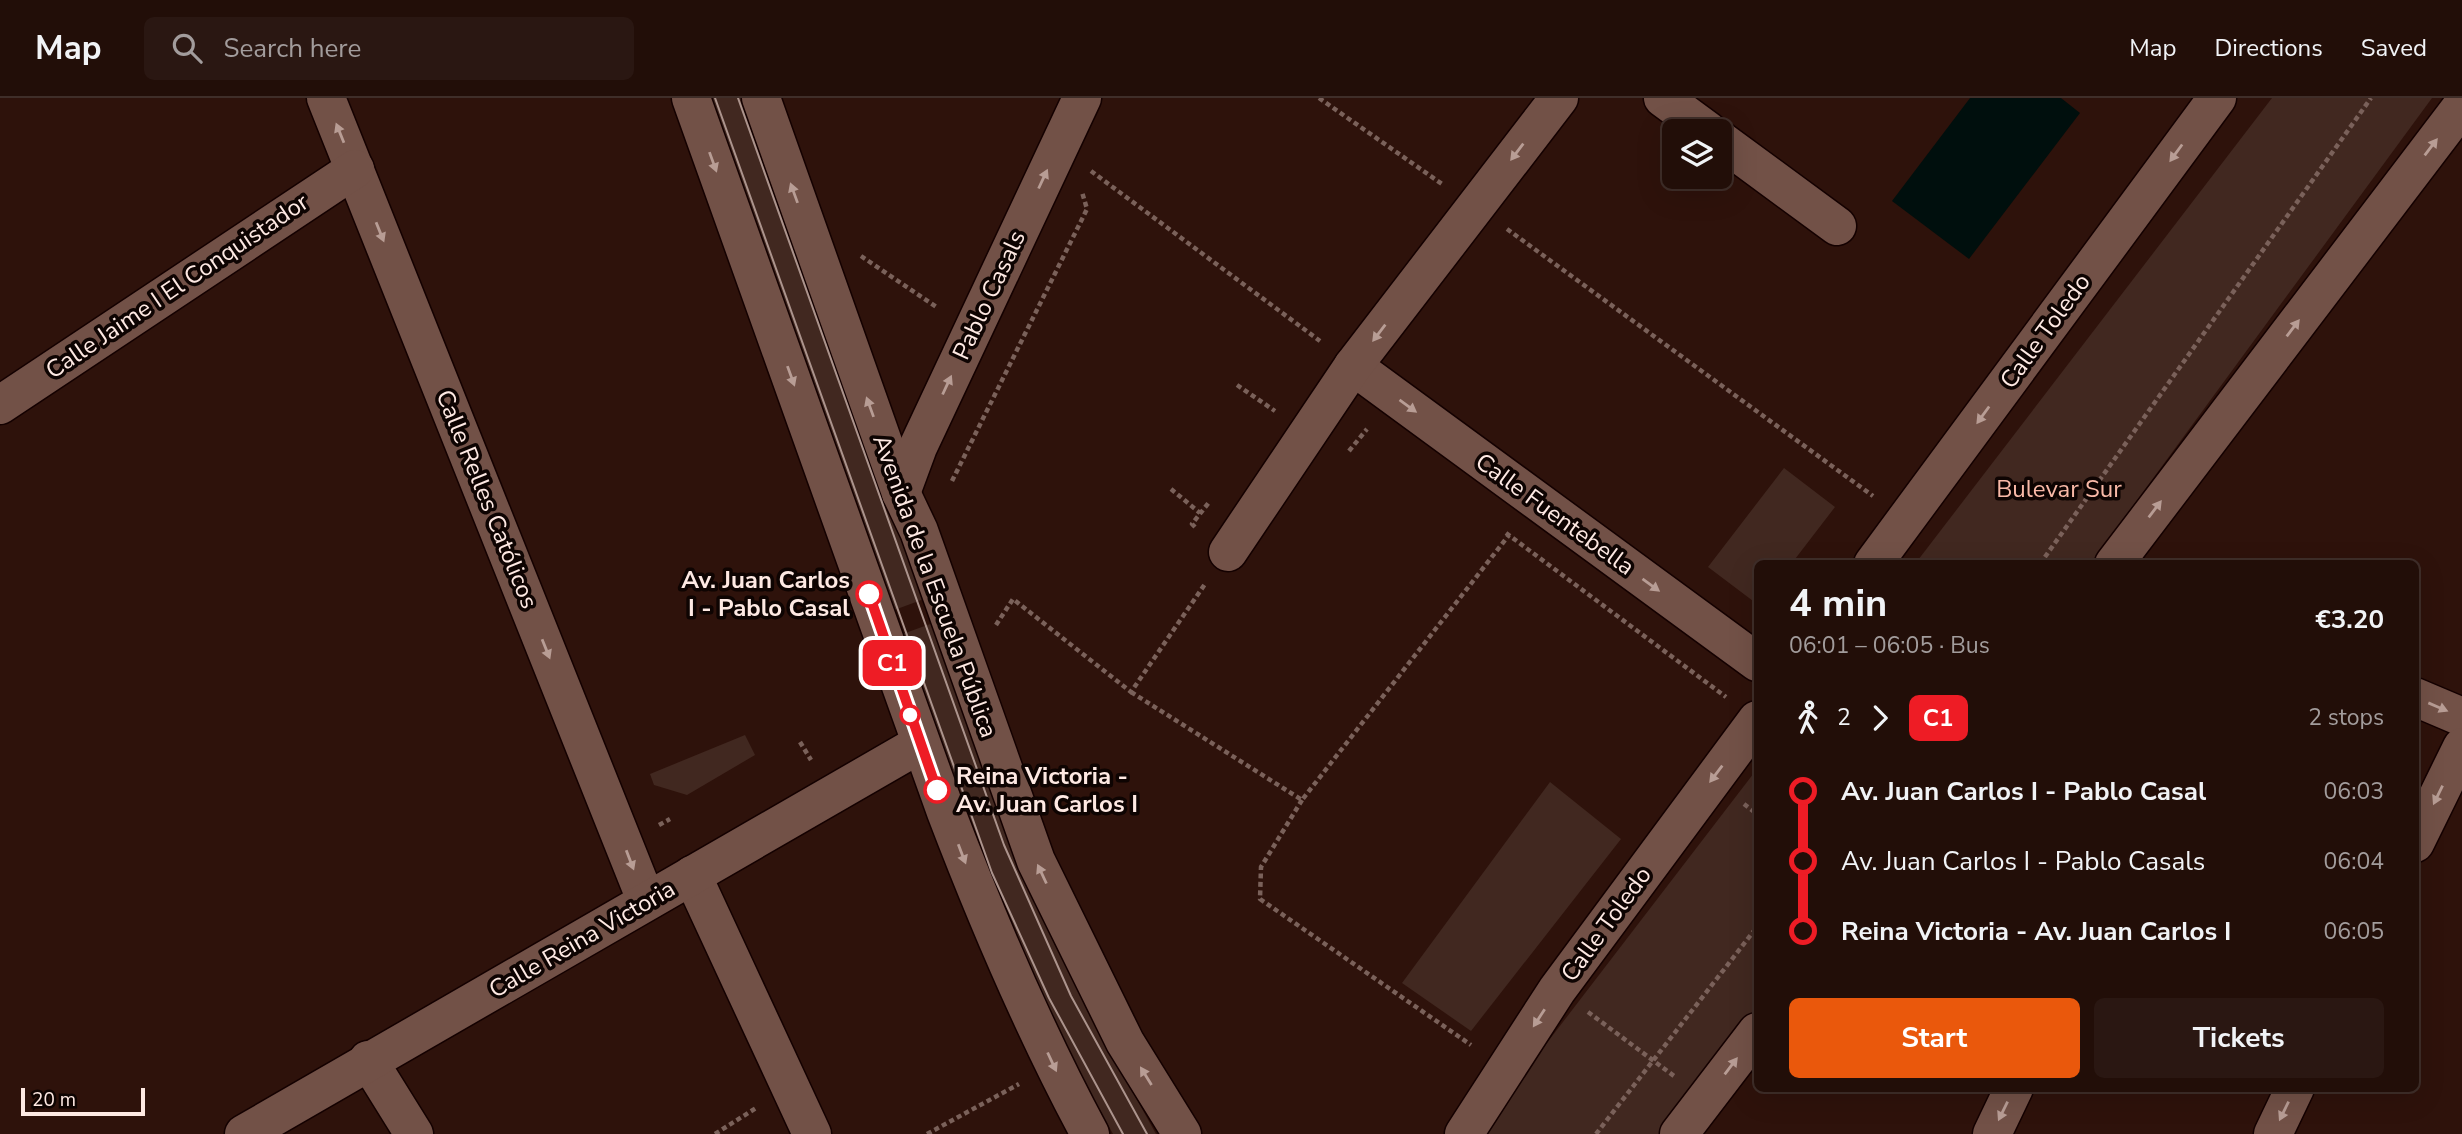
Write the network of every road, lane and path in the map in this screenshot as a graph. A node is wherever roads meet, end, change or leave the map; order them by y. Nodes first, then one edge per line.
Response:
1 (326, 98) edge
2 (691, 98) edge
3 (761, 98) edge
4 (1082, 98) edge
5 (1319, 98) edge
6 (1559, 98) edge
7 (1663, 98) edge
8 (2217, 98) edge
9 (2371, 98) edge
10 (2462, 106) edge
11 (1692, 119) edge
12 (1732, 149) edge
13 (1066, 152) junction
14 (355, 169) junction
15 (1449, 189) dead end
16 (1500, 224) dead end
17 (1837, 226) dead end
18 (854, 252) dead end
19 (942, 311) dead end
20 (1353, 366) junction
21 (1237, 385) dead end
22 (0, 405) edge
23 (1276, 412) dead end
24 (1171, 489) dead end
25 (901, 493) junction
26 (947, 493) dead end
27 (1876, 499) dead end
28 (1200, 513) dead end
29 (1509, 535) dead end
30 (1228, 552) joint
31 (1876, 560) edge
32 (2043, 560) edge
33 (2119, 560) edge
34 (990, 634) dead end
35 (1754, 660) edge
36 (1131, 692) junction
37 (2419, 699) edge
38 (2462, 717) edge
39 (1754, 724) edge
40 (800, 742) dead end
41 (920, 744) junction
42 (2462, 747) edge
43 (813, 764) dead end
44 (1303, 800) junction
45 (670, 819) dead end
46 (656, 827) dead end
47 (2419, 835) edge
48 (692, 875) junction
49 (646, 900) junction
50 (1754, 931) edge
51 (1557, 990) junction
52 (1754, 1036) edge
53 (1471, 1045) dead end
54 (368, 1060) junction
55 (1654, 1060) junction
56 (1053, 1066) junction
57 (2012, 1092) edge
58 (2293, 1092) edge
59 (1705, 1099) junction
60 (244, 1134) edge
61 (414, 1134) edge
62 (812, 1134) edge
63 (927, 1134) edge
64 (1090, 1134) edge
65 (1182, 1134) edge
66 (1464, 1134) edge
67 (1596, 1134) edge
68 (1679, 1134) edge
69 (1992, 1134) edge
70 (2273, 1134) edge

14 -> 1 street, Calle Relles Católicos
2 -> 41 street
25 -> 3 street, Avenida de la Escuela Pública
4 - 13 street, Pablo Casals
5 - 15 path
6 -> 20 street
7 - 11 street
8 -> 31 street, Calle Toledo
9 - 32 path
33 -> 10 street
12 - 17 street
13 - 20 path
25 -> 13 street, Pablo Casals
13 - 26 path
14 - 22 street, Calle Jaime I El Conquistador
14 -> 49 street, Calle Relles Católicos
16 - 27 path
18 - 19 path
20 - 30 street
20 -> 35 street, Calle Fuentebella
21 - 23 path
24 - 28 path
65 -> 25 street, Avenida de la Escuela Pública
29 - 44 path
30 - 36 path
34 - 36 path
36 - 44 path
37 -> 38 street
39 -> 51 street, Calle Toledo
40 - 43 path
41 - 48 street, Calle Reina Victoria
41 -> 56 street
42 -> 47 street
44 - 53 path
45 - 46 path
48 - 49 street, Calle Reina Victoria
48 - 62 street
49 - 54 street, Calle Reina Victoria
50 - 55 path
51 - 55 path
51 -> 66 street, Calle Toledo
59 -> 52 street
54 - 60 street, Calle Reina Victoria
54 - 61 street
55 - 59 path
55 - 67 path
56 - 63 path
56 - 64 street
57 -> 69 street
58 -> 70 street
59 - 68 street

